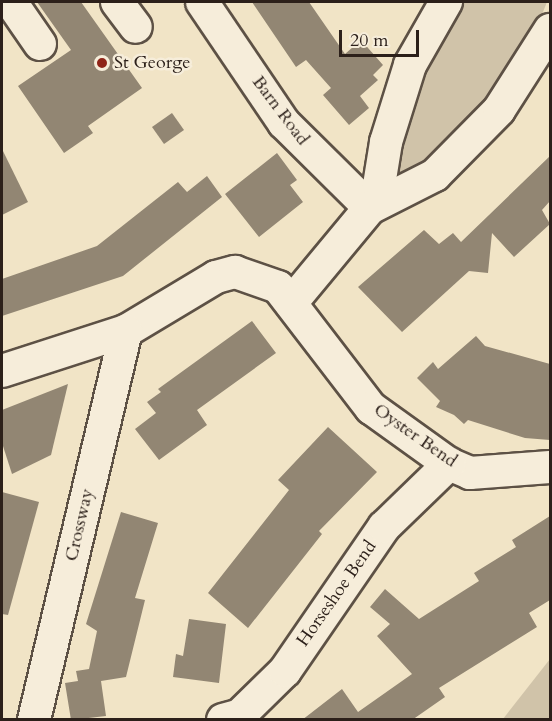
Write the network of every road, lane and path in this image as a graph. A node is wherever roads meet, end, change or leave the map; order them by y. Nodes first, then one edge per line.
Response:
1 (11, 2) edge
2 (117, 2) edge
3 (202, 2) edge
4 (446, 2) edge
5 (136, 27) dead end
6 (550, 30) edge
7 (40, 44) dead end
8 (373, 206) junction
9 (291, 303) junction
10 (126, 330) junction
11 (2, 371) edge
12 (449, 464) junction
13 (550, 467) edge
14 (34, 720) edge
15 (223, 720) edge

1 - 7 street
2 - 5 street
3 - 8 street, Barn Road
4 - 8 street
6 - 8 street
8 - 9 street
9 - 10 street
9 - 12 street, Oyster Bend
10 - 11 street
10 - 14 street, Crossway
12 - 13 street, Oyster Bend
12 - 15 street, Horseshoe Bend

